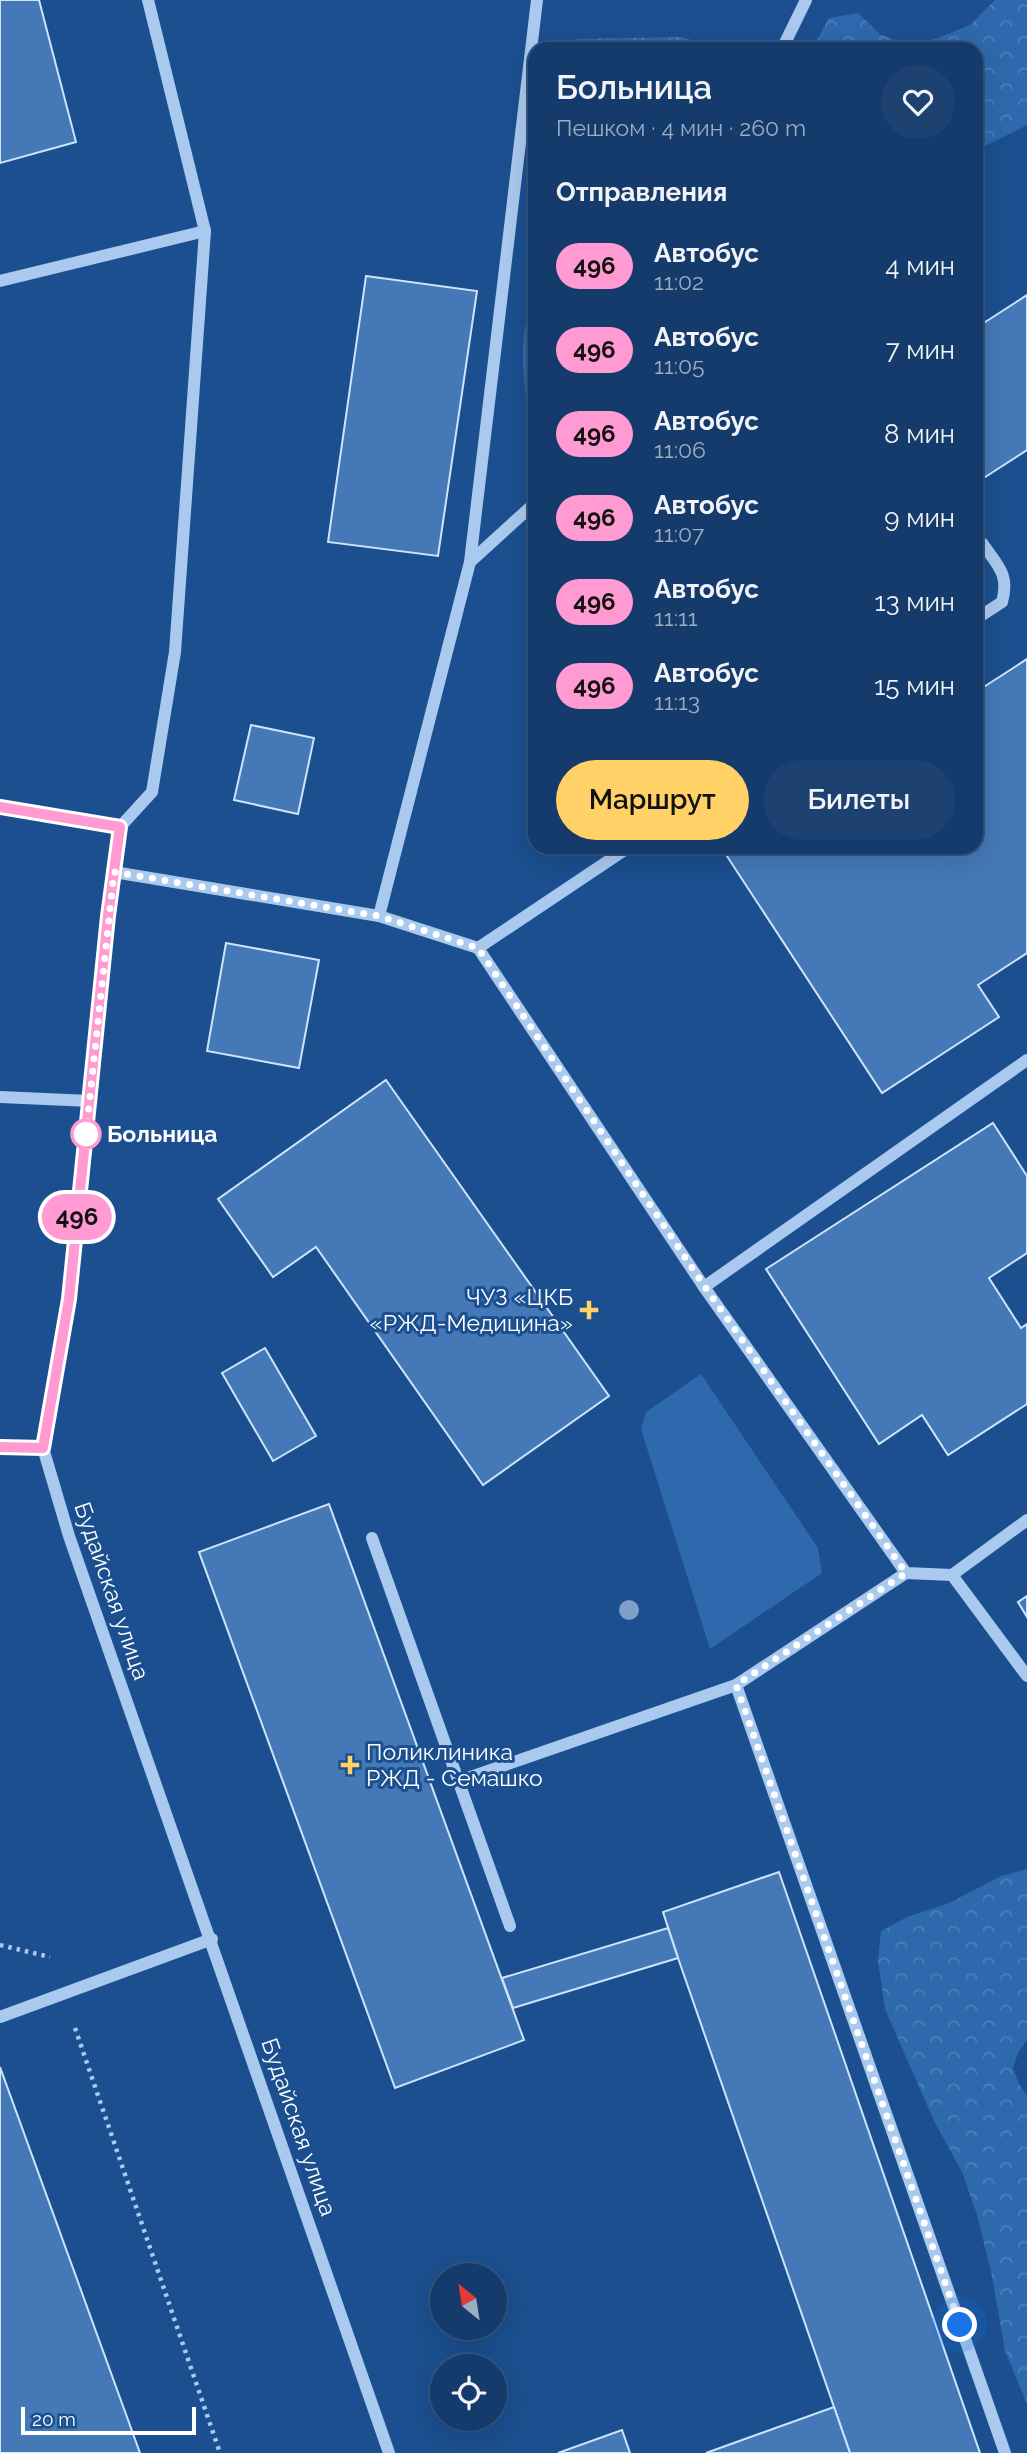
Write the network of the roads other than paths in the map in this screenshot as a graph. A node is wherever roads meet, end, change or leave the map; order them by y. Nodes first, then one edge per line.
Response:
1 (148, 0) edge
2 (537, 0) edge
3 (806, 0) edge
4 (532, 42) edge
5 (785, 42) edge
6 (528, 75) edge
7 (205, 231) junction
8 (0, 281) edge
9 (528, 509) edge
10 (983, 544) edge
11 (470, 562) junction
12 (983, 614) edge
13 (0, 807) edge
14 (120, 827) junction
15 (619, 854) edge
16 (114, 872) junction
17 (379, 916) junction
18 (478, 948) junction
19 (1027, 1060) edge
20 (0, 1097) edge
21 (90, 1101) junction
22 (705, 1287) junction
23 (0, 1447) edge
24 (43, 1448) junction
25 (1027, 1520) edge
26 (372, 1538) dead end
27 (906, 1573) junction
28 (952, 1575) junction
29 (1027, 1676) edge
30 (736, 1685) junction
31 (458, 1781) junction
32 (510, 1926) dead end
33 (212, 1939) junction
34 (0, 2017) edge
35 (389, 2453) edge
36 (1005, 2453) edge

1 - 7 street
2 - 4 street
3 - 5 street
6 - 11 street
7 - 8 street
7 - 14 street
9 - 11 street
10 - 12 street
11 - 17 street
13 - 14 street
14 - 16 street, Будайская улица
15 - 18 street
16 - 17 street
16 - 21 street, Будайская улица
17 - 18 street
18 - 22 street
19 - 22 street
20 - 21 street
21 - 24 street, Будайская улица
22 - 27 street
23 - 24 street
24 - 33 street, Будайская улица
25 - 28 street
26 - 31 street
27 - 28 street
27 - 30 street
28 - 29 street
30 - 31 street
30 - 36 street
31 - 32 street
33 - 34 street
33 - 35 street, Будайская улица

